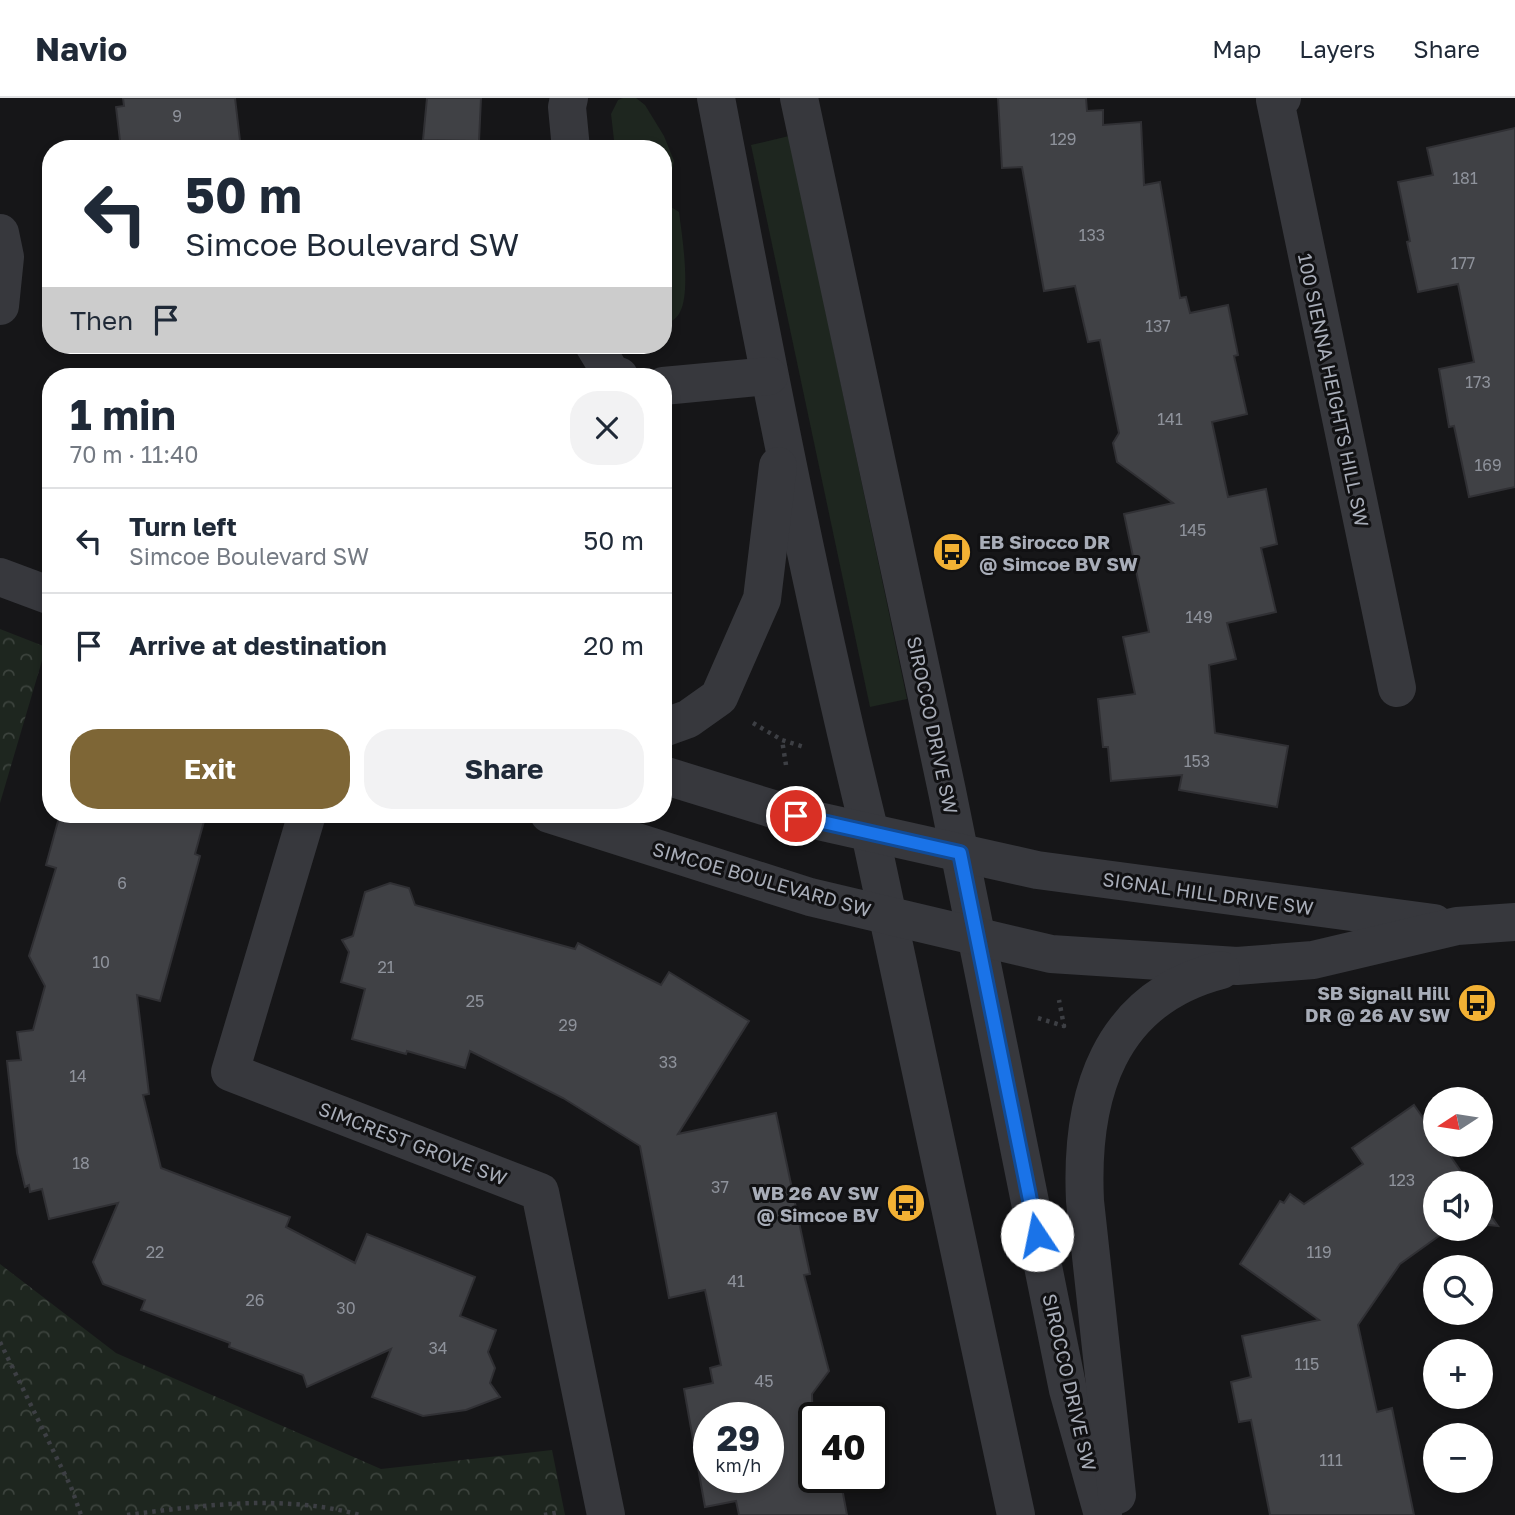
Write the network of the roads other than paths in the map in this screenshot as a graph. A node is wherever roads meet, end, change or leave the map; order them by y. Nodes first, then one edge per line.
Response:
1 (569, 98) edge
2 (716, 98) edge
3 (799, 98) edge
4 (1282, 98) edge
5 (569, 140) edge
6 (0, 233) edge
7 (0, 306) edge
8 (769, 376) junction
9 (672, 385) edge
10 (782, 436) junction
11 (0, 577) edge
12 (42, 593) edge
13 (1397, 688) dead end
14 (672, 725) edge
15 (672, 778) edge
16 (304, 823) edge
17 (577, 823) edge
18 (870, 833) junction
19 (960, 853) junction
20 (888, 915) junction
21 (1515, 922) edge
22 (1457, 926) junction
23 (978, 937) junction
24 (1237, 966) junction
25 (606, 1515) edge
26 (1016, 1515) edge
27 (1103, 1515) edge
28 (1119, 1515) edge

1 - 5 street
2 - 8 street
3 - 19 street, SIROCCO DRIVE SW
4 - 13 street, 100 SIENNA HEIGHTS HILL SW
6 - 7 street
8 - 9 street
8 - 10 street
10 - 14 street
10 - 18 street
11 - 12 street
15 - 18 street
16 - 25 street, SIMCREST GROVE SW
17 - 20 street, SIMCOE BOULEVARD SW
18 - 19 street
18 - 20 street
19 - 22 street, SIGNAL HILL DRIVE SW
19 - 23 street, SIROCCO DRIVE SW
20 - 23 street, SIMCOE BOULEVARD SW
20 - 26 street
21 - 22 street, SIGNAL HILL DRIVE SW
22 - 24 street, SIGNAL HILL DRIVE SW
23 - 24 street, SIGNAL HILL DRIVE SW
23 - 27 street, SIROCCO DRIVE SW
24 - 28 street

